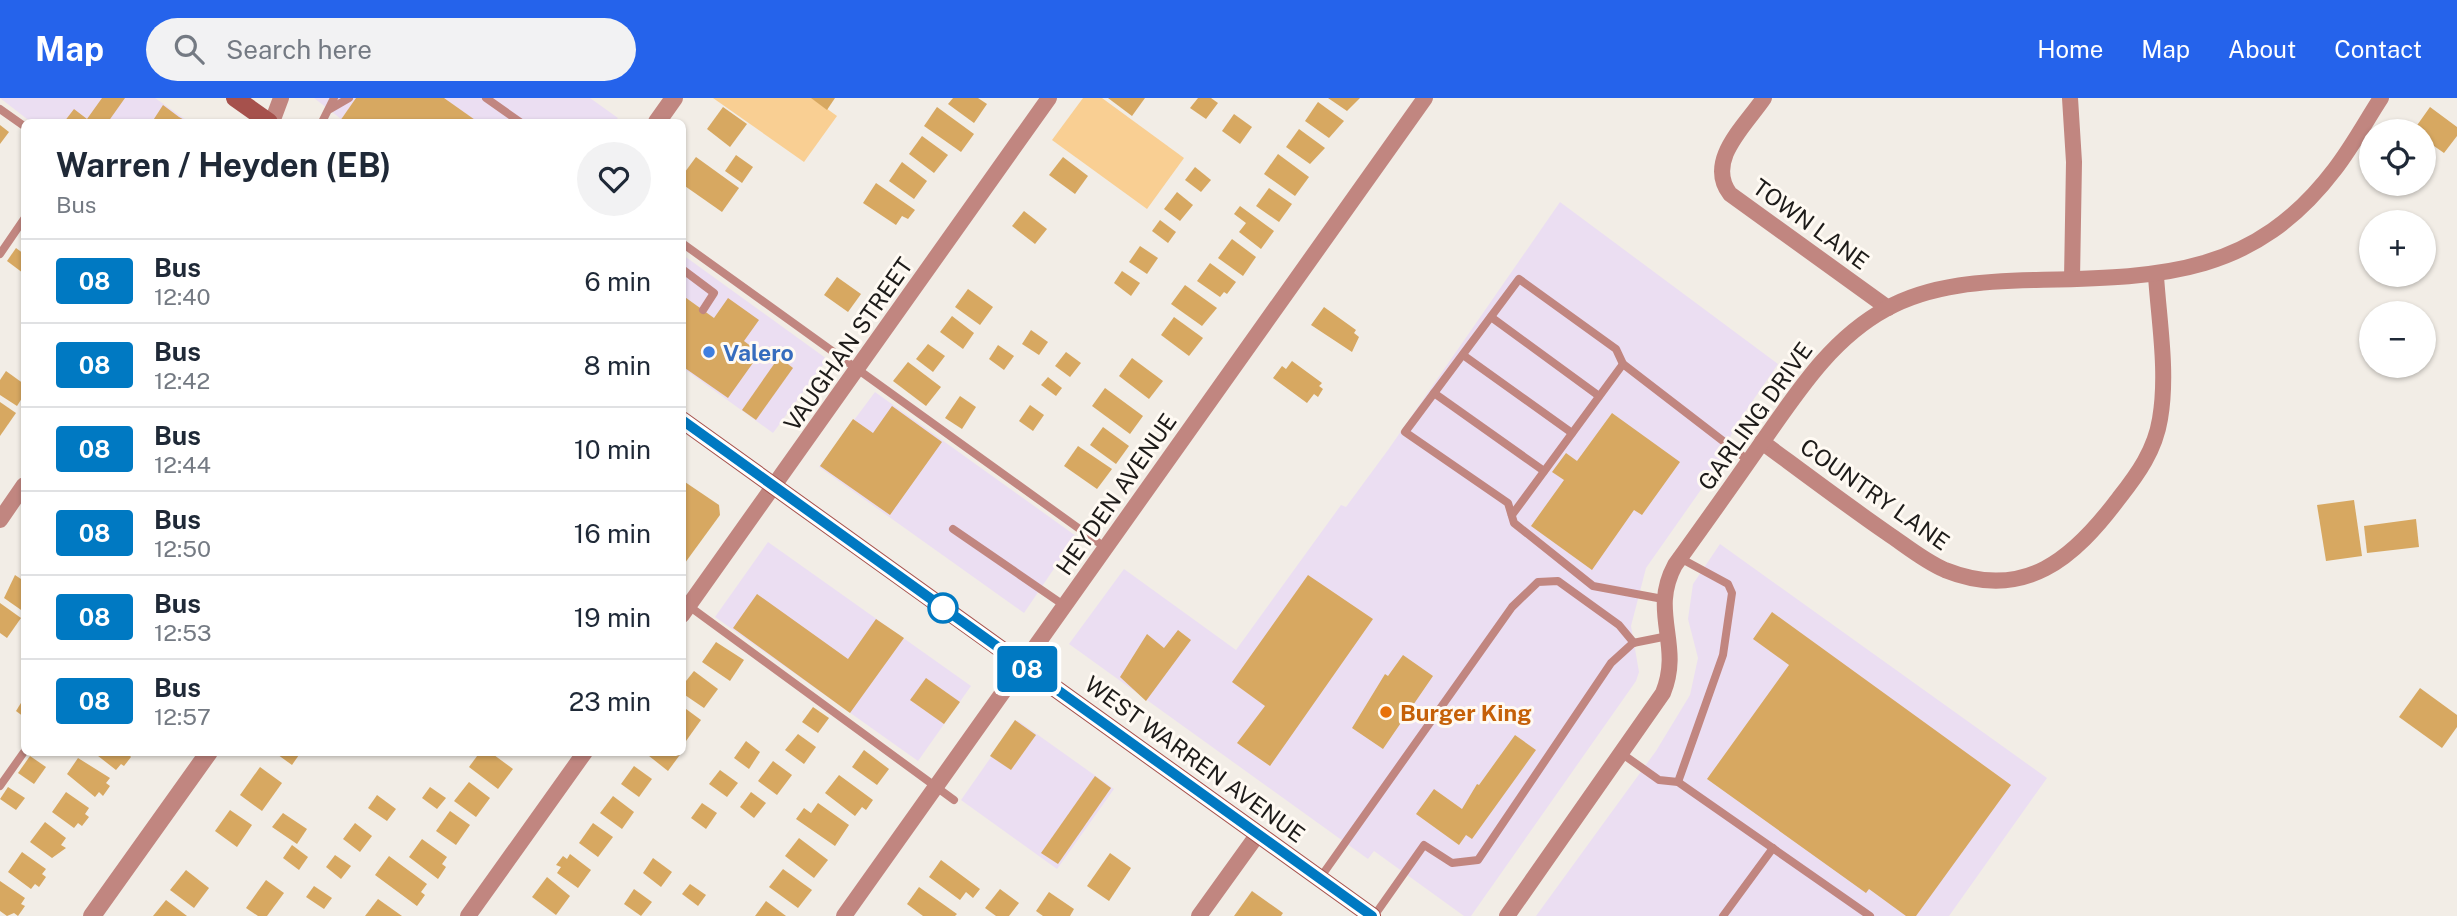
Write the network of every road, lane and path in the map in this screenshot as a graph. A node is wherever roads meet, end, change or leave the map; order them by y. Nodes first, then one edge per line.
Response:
1 (235, 98) edge
2 (281, 98) edge
3 (334, 98) edge
4 (349, 98) edge
5 (486, 98) edge
6 (674, 98) edge
7 (1049, 98) edge
8 (1425, 98) edge
9 (1764, 98) edge
10 (2070, 98) edge
11 (2381, 98) edge
12 (0, 109) edge
13 (329, 109) junction
14 (266, 119) edge
15 (271, 119) edge
16 (324, 119) edge
17 (516, 119) edge
18 (659, 119) edge
19 (21, 124) edge
20 (21, 223) edge
21 (686, 246) edge
22 (0, 254) edge
23 (686, 272) edge
24 (2156, 276) junction
25 (2072, 279) junction
26 (1888, 308) junction
27 (703, 310) dead end
28 (1490, 317) junction
29 (1463, 355) junction
30 (1623, 364) junction
31 (857, 370) junction
32 (1434, 393) junction
33 (1599, 396) junction
34 (686, 423) edge
35 (1572, 433) junction
36 (1762, 442) junction
37 (1749, 461) junction
38 (1544, 471) junction
39 (775, 486) junction
40 (21, 489) edge
41 (1512, 515) junction
42 (0, 520) edge
43 (953, 529) dead end
44 (1106, 548) junction
45 (1680, 558) junction
46 (1663, 599) junction
47 (686, 606) edge
48 (1065, 606) junction
49 (686, 608) edge
50 (1668, 636) junction
51 (1634, 643) junction
52 (1023, 665) junction
53 (1621, 753) junction
54 (21, 755) edge
55 (206, 756) edge
56 (582, 756) edge
57 (1678, 782) junction
58 (0, 786) edge
59 (937, 786) junction
60 (954, 800) dead end
61 (1258, 834) junction
62 (1773, 848) junction
63 (1320, 878) junction
64 (92, 916) edge
65 (468, 916) edge
66 (844, 916) edge
67 (1199, 916) edge
68 (1373, 916) edge
69 (1507, 916) edge
70 (1723, 916) edge
71 (1870, 916) edge

1 - 14 main road
2 - 15 street
3 - 13 lane
4 - 13 lane
5 - 17 lane
6 - 18 street
7 - 31 street, VAUGHAN STREET
8 - 44 street, HEYDEN AVENUE
9 - 26 street, TOWN LANE
10 - 25 street
11 - 24 street, GARLING DRIVE
12 - 19 lane
13 - 16 lane
20 - 22 lane
21 - 31 lane
23 - 27 lane
24 - 25 street, GARLING DRIVE
24 - 36 street, COUNTRY LANE
25 - 26 street, GARLING DRIVE
26 - 36 street, GARLING DRIVE
28 - 29 lane
28 - 30 lane
28 - 33 lane
29 - 32 lane
29 - 35 lane
30 - 33 lane
30 - 37 lane
31 - 39 street, VAUGHAN STREET
31 - 44 lane
32 - 38 lane
32 - 41 lane
33 - 35 lane
34 - 39 main road, WEST WARREN AVENUE
35 - 38 lane
36 - 37 street, GARLING DRIVE
37 - 45 street, GARLING DRIVE
38 - 41 lane
39 - 47 street, VAUGHAN STREET
39 - 52 main road, WEST WARREN AVENUE
40 - 42 street
41 - 46 lane
43 - 48 lane
44 - 48 street, HEYDEN AVENUE
45 - 46 street, GARLING DRIVE
45 - 57 lane
46 - 50 street, GARLING DRIVE
48 - 52 street, HEYDEN AVENUE
49 - 59 lane
50 - 51 lane
50 - 53 street, GARLING DRIVE
51 - 63 lane
51 - 68 lane
52 - 59 street, HEYDEN AVENUE
52 - 61 main road, WEST WARREN AVENUE
53 - 57 lane
53 - 69 street, GARLING DRIVE
54 - 58 lane
55 - 64 street
56 - 65 street
57 - 62 lane
59 - 60 lane
59 - 66 street, HEYDEN AVENUE
61 - 63 main road, WEST WARREN AVENUE
61 - 67 street
62 - 70 lane
62 - 71 lane
63 - 68 main road, WEST WARREN AVENUE

